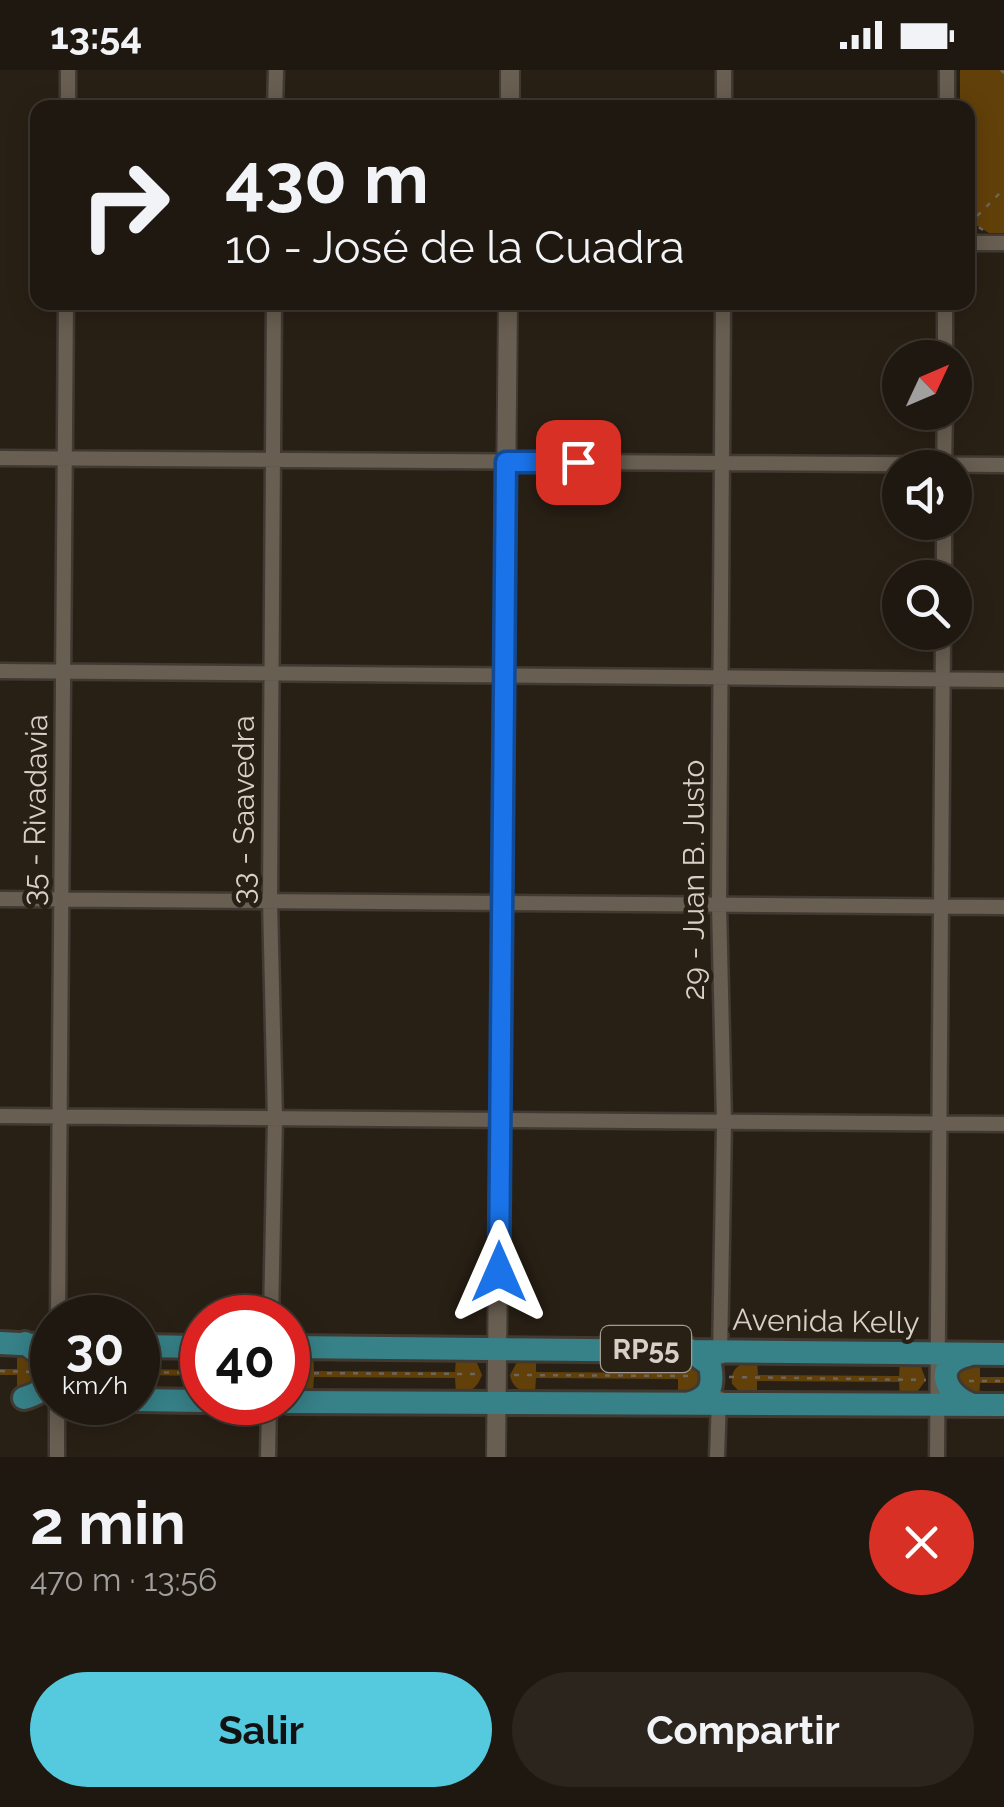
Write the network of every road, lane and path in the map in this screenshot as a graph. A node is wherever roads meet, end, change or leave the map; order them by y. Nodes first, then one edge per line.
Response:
1 (68, 70) edge
2 (276, 70) edge
3 (510, 70) edge
4 (724, 70) edge
5 (947, 70) edge
6 (68, 100) edge
7 (275, 100) edge
8 (510, 100) edge
9 (724, 100) edge
10 (947, 100) edge
11 (1004, 189) edge
12 (975, 217) edge
13 (975, 243) edge
14 (1004, 243) edge
15 (66, 310) edge
16 (274, 310) edge
17 (508, 310) edge
18 (722, 310) edge
19 (946, 310) edge
20 (945, 340) edge
21 (0, 458) edge
22 (65, 458) junction
23 (272, 460) junction
24 (506, 462) junction
25 (721, 463) junction
26 (882, 465) edge
27 (972, 466) edge
28 (1004, 466) edge
29 (943, 650) edge
30 (0, 671) edge
31 (64, 672) junction
32 (271, 674) junction
33 (504, 676) junction
34 (720, 678) junction
35 (943, 680) junction
36 (1004, 680) edge
37 (0, 899) edge
38 (61, 900) junction
39 (270, 901) junction
40 (502, 903) junction
41 (719, 905) junction
42 (941, 906) junction
43 (1004, 907) edge
44 (0, 1116) edge
45 (60, 1117) junction
46 (275, 1118) junction
47 (500, 1120) junction
48 (724, 1122) junction
49 (940, 1124) junction
50 (1004, 1124) edge
51 (58, 1295) edge
52 (271, 1295) edge
53 (0, 1344) edge
54 (25, 1344) junction
55 (30, 1344) edge
56 (30, 1348) edge
57 (499, 1349) junction
58 (688, 1349) junction
59 (720, 1349) junction
60 (310, 1350) edge
61 (938, 1354) junction
62 (971, 1354) junction
63 (1004, 1354) edge
64 (0, 1372) edge
65 (30, 1372) edge
66 (310, 1373) edge
67 (497, 1374) junction
68 (716, 1376) junction
69 (942, 1380) junction
70 (1004, 1380) edge
71 (30, 1396) edge
72 (0, 1398) edge
73 (24, 1398) junction
74 (30, 1398) edge
75 (310, 1399) edge
76 (497, 1401) junction
77 (687, 1404) junction
78 (719, 1404) junction
79 (938, 1404) junction
80 (973, 1405) junction
81 (1004, 1405) edge
82 (55, 1425) edge
83 (269, 1425) edge
84 (56, 1457) edge
85 (268, 1457) edge
86 (496, 1457) edge
87 (718, 1457) edge
88 (937, 1457) edge

1 - 6 street
2 - 7 street
3 - 8 street
4 - 9 street
5 - 10 street
11 - 12 path
13 - 14 street
15 - 22 street, 35 - Rivadavia
16 - 23 street, 33 - Saavedra
17 - 24 street
18 - 25 street, 29 - Juan B. Justo
19 - 20 street
21 - 22 street
22 - 23 street
22 - 31 street, 35 - Rivadavia
23 - 24 street
23 - 32 street, 33 - Saavedra
24 - 25 street
24 - 33 street
25 - 26 street
25 - 34 street, 29 - Juan B. Justo
27 - 28 street
29 - 35 street
30 - 31 street
31 - 32 street
31 - 38 street, 35 - Rivadavia
32 - 33 street
32 - 39 street, 33 - Saavedra
33 - 34 street
33 - 40 street
34 - 35 street
34 - 41 street, 29 - Juan B. Justo
35 - 36 street
35 - 42 street
37 - 38 street
38 - 39 street
38 - 45 street, 35 - Rivadavia
39 - 40 street
39 - 46 street, 33 - Saavedra
40 - 41 street
40 - 47 street
41 - 42 street
41 - 48 street, 29 - Juan B. Justo
42 - 43 street
42 - 49 street
44 - 45 street
45 - 46 street
45 - 51 street, 35 - Rivadavia
46 - 47 street
46 - 52 street, 33 - Saavedra
47 - 48 street
47 - 57 street
48 - 49 street
48 - 59 street, 29 - Juan B. Justo
49 - 50 street
49 - 61 street
53 - 54 main road
54 - 55 main road
54 - 56 main road
57 - 58 main road, Avenida Kelly / RP55
57 - 60 main road, Avenida Kelly / RP55
57 - 67 street
58 - 59 main road, Avenida Kelly / RP55
58 - 68 main road
59 - 61 main road, Avenida Kelly / RP55
59 - 68 street, 29 - Juan B. Justo
61 - 62 main road, Avenida Kelly / RP55
61 - 69 street
62 - 63 main road, Avenida Kelly / RP55
62 - 69 main road
64 - 65 path
66 - 67 path
67 - 68 path
67 - 76 street
68 - 69 path
68 - 77 main road
68 - 78 street, 29 - Juan B. Justo
69 - 70 path
69 - 79 street
69 - 80 main road
71 - 73 main road
72 - 73 main road
73 - 74 main road
75 - 76 main road, RP55
76 - 77 main road, RP55
76 - 86 street
77 - 78 main road, RP55
78 - 79 main road, RP55
78 - 87 street, 29 - Juan B. Justo
79 - 80 main road, RP55
79 - 88 street
80 - 81 main road, RP55
82 - 84 street
83 - 85 street

